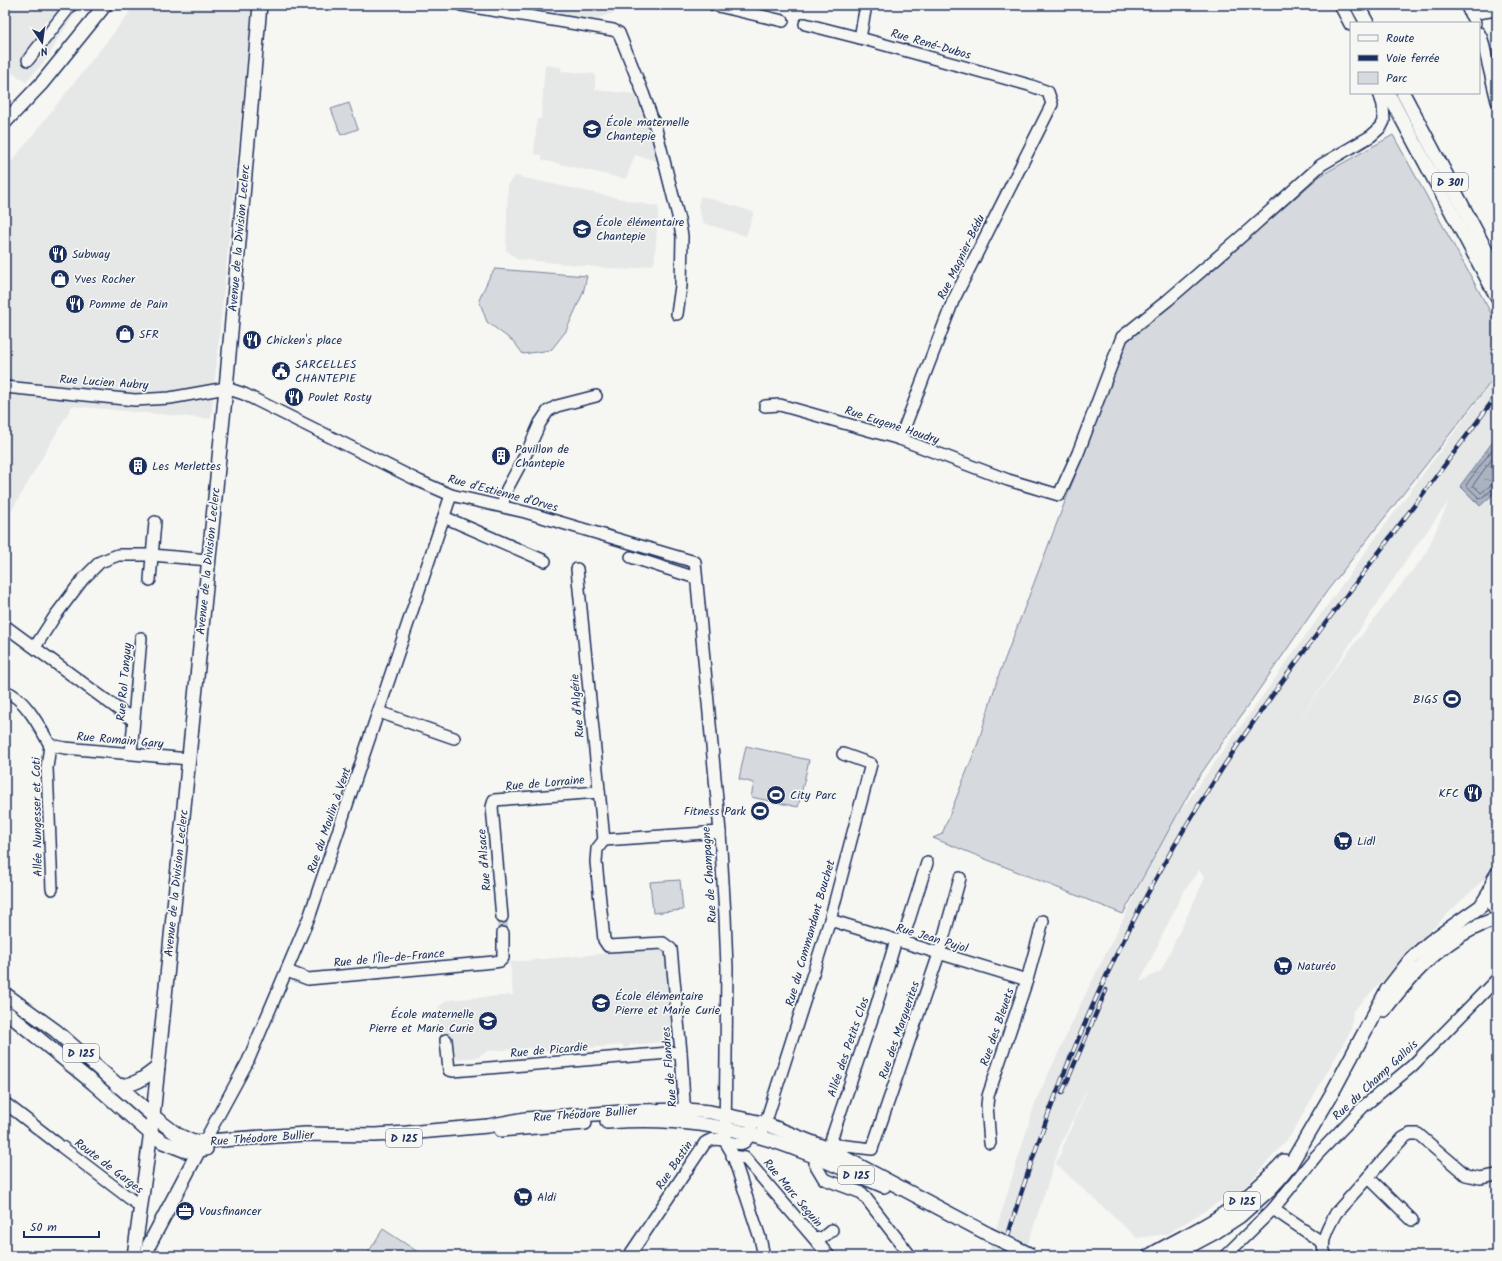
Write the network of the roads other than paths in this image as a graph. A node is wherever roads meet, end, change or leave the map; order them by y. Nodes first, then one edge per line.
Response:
1 (71, 5) edge
2 (105, 5) edge
3 (260, 5) edge
4 (461, 5) edge
5 (714, 5) edge
6 (866, 5) edge
7 (1341, 5) edge
8 (1357, 5) edge
9 (1497, 10) edge
10 (1470, 14) edge
11 (783, 21) dead end
12 (1350, 22) edge
13 (1366, 22) edge
14 (805, 24) dead end
15 (1480, 35) edge
16 (860, 38) junction
17 (28, 60) dead end
18 (1048, 92) joint
19 (1378, 94) edge
20 (1389, 94) edge
21 (1404, 94) edge
22 (1497, 101) edge
23 (5, 122) edge
24 (1497, 270) edge
25 (1497, 297) edge
26 (677, 314) dead end
27 (5, 387) edge
28 (226, 388) junction
29 (596, 396) dead end
30 (766, 406) dead end
31 (900, 440) junction
32 (451, 495) junction
33 (502, 506) junction
34 (444, 517) junction
35 (155, 522) dead end
36 (152, 554) junction
37 (631, 557) dead end
38 (208, 560) junction
39 (544, 561) dead end
40 (694, 562) joint
41 (577, 569) dead end
42 (696, 578) junction
43 (150, 580) dead end
44 (5, 626) edge
45 (141, 638) dead end
46 (35, 647) junction
47 (5, 691) edge
48 (379, 712) junction
49 (133, 720) junction
50 (454, 738) dead end
51 (50, 745) junction
52 (131, 753) junction
53 (843, 754) dead end
54 (189, 759) junction
55 (599, 792) junction
56 (494, 800) joint
57 (720, 832) junction
58 (604, 840) junction
59 (927, 863) dead end
60 (1497, 874) edge
61 (960, 878) dead end
62 (52, 889) dead end
63 (1491, 890) junction
64 (1497, 911) edge
65 (502, 917) tunnel mouth
66 (1497, 919) edge
67 (830, 920) junction
68 (1043, 921) dead end
69 (503, 933) tunnel mouth
70 (899, 941) junction
71 (939, 954) junction
72 (287, 971) junction
73 (1497, 979) edge
74 (1027, 980) junction
75 (5, 994) edge
76 (5, 1011) edge
77 (446, 1040) dead end
78 (1360, 1044) junction
79 (681, 1052) junction
80 (158, 1068) junction
81 (117, 1086) junction
82 (5, 1103) edge
83 (726, 1115) junction
84 (154, 1116) junction
85 (685, 1116) junction
86 (1316, 1122) junction
87 (760, 1123) junction
88 (151, 1134) junction
89 (725, 1134) junction
90 (756, 1136) junction
91 (990, 1143) dead end
92 (200, 1145) junction
93 (828, 1146) junction
94 (732, 1156) junction
95 (818, 1159) junction
96 (1497, 1175) edge
97 (1368, 1177) junction
98 (141, 1207) junction
99 (1273, 1209) junction
100 (949, 1214) junction
101 (1412, 1220) dead end
102 (832, 1230) dead end
103 (815, 1239) junction
104 (1323, 1243) junction
105 (909, 1254) dead end
106 (1032, 1255) edge
107 (134, 1256) edge
108 (147, 1256) edge
109 (629, 1256) edge
110 (764, 1256) edge
111 (829, 1256) edge
112 (1149, 1256) edge
113 (1171, 1256) edge
114 (1225, 1256) edge
115 (1326, 1256) edge

1 - 17 street
2 - 23 main road
3 - 28 main road, Avenue de la Division Leclerc
4 - 26 street
5 - 11 street
6 - 16 street
7 - 12 main road
8 - 13 main road
9 - 10 street
14 - 16 street, Rue René-Dubos
15 - 22 street
16 - 18 street, Rue René-Dubos
18 - 31 street, Rue Magnier-Bédu
19 - 31 street, Rue Eugene Houdry
20 - 25 main road, D 301
21 - 24 main road, D 301
27 - 28 street, Rue Lucien Aubry
28 - 32 street, Rue d'Estienne d'Orves
28 - 38 main road, Avenue de la Division Leclerc
29 - 33 street
30 - 31 street, Rue Eugene Houdry
32 - 33 street, Rue d'Estienne d'Orves
32 - 34 street, Rue du Moulin à Vent
33 - 40 street, Rue d'Estienne d'Orves
34 - 39 street
34 - 48 street, Rue du Moulin à Vent
35 - 36 street
36 - 38 street
36 - 43 street
36 - 46 street
37 - 42 street
38 - 54 main road, Avenue de la Division Leclerc
40 - 42 street, Rue de Champagne
41 - 55 street, Rue d'Algérie
42 - 57 street, Rue de Champagne
44 - 46 street
45 - 49 street, Rue Rol Tanguy
46 - 49 street
47 - 51 street
48 - 50 street
48 - 72 street, Rue du Moulin à Vent
49 - 52 street, Rue Rol Tanguy
51 - 52 street, Rue Romain Gary
51 - 62 street, Allée Nungesser et Coti
52 - 54 street, Rue Romain Gary
53 - 67 street, Rue du Commandant Bouchet
54 - 80 main road, Avenue de la Division Leclerc
55 - 56 street, Rue de Lorraine
55 - 58 street, Rue d'Algérie
56 - 65 street, Rue d'Alsace
57 - 58 street
57 - 83 street, Rue de Champagne
58 - 79 street, Rue de Flandres
59 - 70 street, Allée des Petits Clos
60 - 63 main road
61 - 71 street, Rue des Marguerites
63 - 64 main road
63 - 78 main road, D 125
66 - 78 main road, D 125
67 - 70 street, Rue Jean Pujol
67 - 87 street, Rue du Commandant Bouchet
68 - 74 street, Rue des Bleuets
69 - 72 street, Rue de l'Île-de-France
70 - 71 street, Rue Jean Pujol
70 - 93 street, Allée des Petits Clos
71 - 74 street, Rue Jean Pujol
71 - 93 street, Rue des Marguerites
72 - 92 street, Rue du Moulin à Vent
73 - 99 street, Rue du Champ Gallois
74 - 91 street, Rue des Bleuets
75 - 81 main road, D 125
76 - 88 main road, D 125
77 - 79 street, Rue de Picardie
78 - 86 main road, D 125
79 - 85 street, Rue de Flandres
80 - 81 main road
80 - 84 main road, Avenue de la Division Leclerc
81 - 84 main road, D 125
82 - 98 street, Route de Garges
83 - 85 main road, Rue Théodore Bullier / D 125
83 - 87 main road, Rue Théodore Bullier / D 125
83 - 89 street, Rue de Champagne
84 - 88 main road, Avenue de la Division Leclerc
84 - 92 main road, D 125
85 - 89 main road, Rue Théodore Bullier / D 125
85 - 92 main road, Rue Théodore Bullier / D 125
86 - 112 main road, D 125
86 - 113 main road, D 125
87 - 90 street, Rue du Commandant Bouchet
87 - 93 main road, Rue Théodore Bullier / D 125
88 - 92 main road, D 125
88 - 98 main road, Avenue de la Division Leclerc
89 - 90 main road, Rue Théodore Bullier / D 125
89 - 94 street
89 - 109 street, Rue Bastin
90 - 95 main road, Rue Théodore Bullier / D 125
92 - 108 main road
93 - 95 street, Allée des Petits Clos
93 - 100 main road, Rue Théodore Bullier / D 125
94 - 103 street, Rue Marc Seguin
94 - 110 street
95 - 100 main road, Rue Théodore Bullier / D 125
95 - 105 street
96 - 97 street
97 - 101 street
97 - 104 street
98 - 107 main road, Avenue de la Division Leclerc
99 - 104 street
99 - 114 street, Rue du Champ Gallois
100 - 106 main road, Rue Théodore Bullier / D 125, bridge
102 - 103 street
103 - 111 street, Rue Marc Seguin
104 - 115 street

